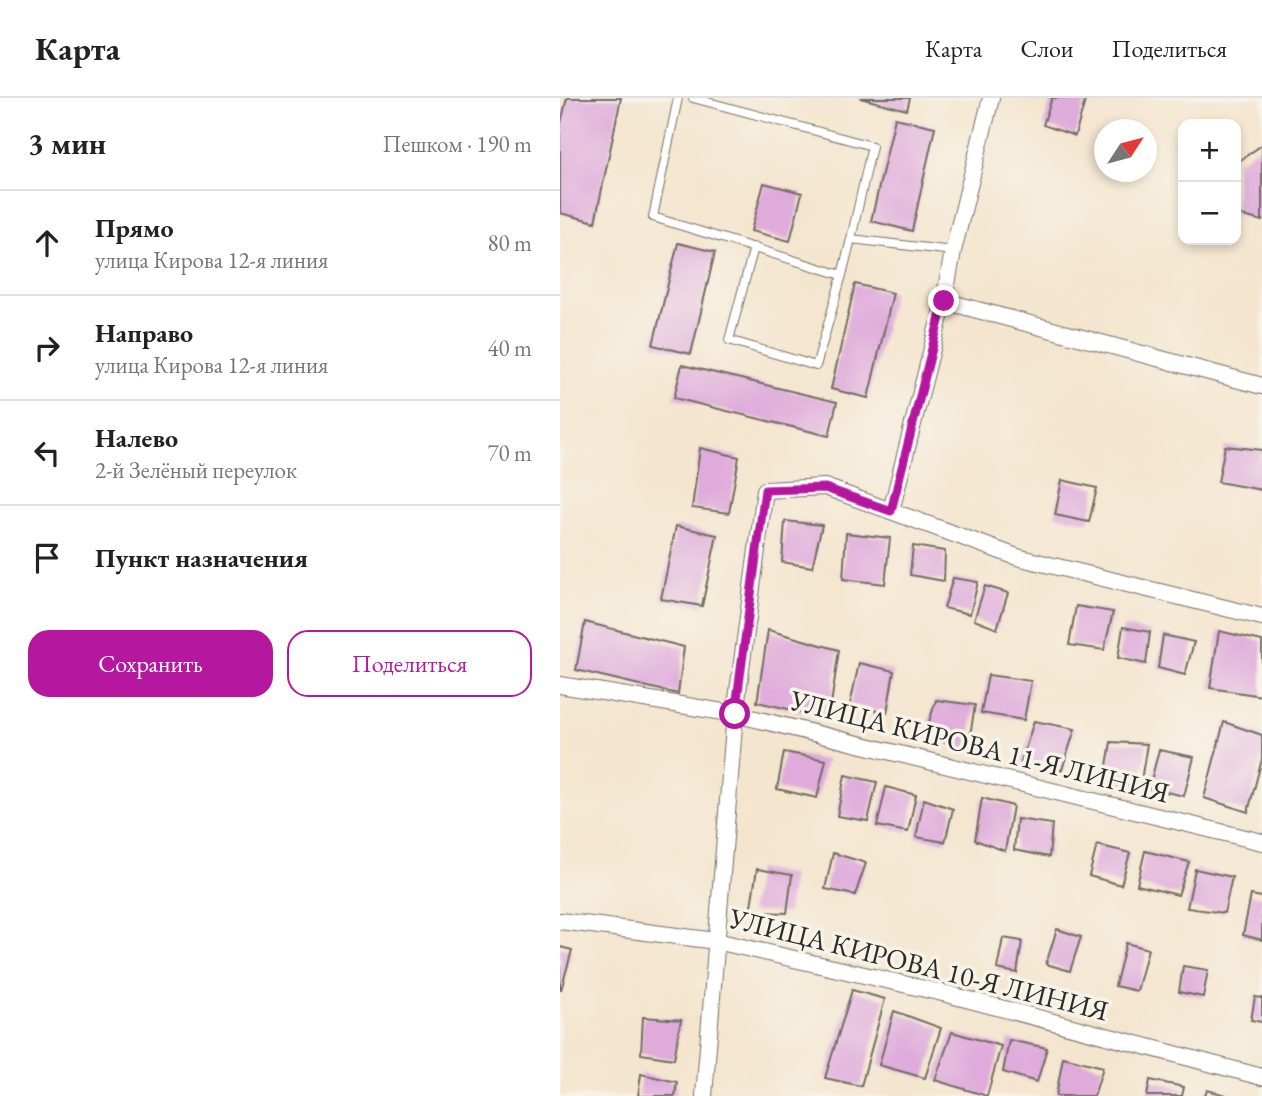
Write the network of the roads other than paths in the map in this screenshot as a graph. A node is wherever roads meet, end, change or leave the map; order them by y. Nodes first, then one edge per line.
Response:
1 (678, 98) edge
2 (693, 98) edge
3 (991, 98) edge
4 (851, 239) junction
5 (754, 247) junction
6 (953, 251) junction
7 (842, 275) junction
8 (944, 301) junction
9 (1262, 386) edge
10 (891, 511) junction
11 (1262, 617) edge
12 (560, 685) edge
13 (735, 714) junction
14 (1262, 842) edge
15 (560, 921) edge
16 (716, 941) junction
17 (1262, 1077) edge
18 (704, 1096) edge

1 - 5 lane
2 - 4 lane
3 - 6 street
4 - 6 lane
4 - 7 lane
5 - 7 lane
5 - 7 lane
6 - 8 street
8 - 9 street
8 - 10 street
10 - 11 street
10 - 13 street
12 - 13 street, УЛИЦА КИРОВА 11-Я ЛИНИЯ
13 - 14 street, УЛИЦА КИРОВА 11-Я ЛИНИЯ
13 - 16 street
15 - 16 street, УЛИЦА КИРОВА 10-Я ЛИНИЯ
16 - 17 street, УЛИЦА КИРОВА 10-Я ЛИНИЯ
16 - 18 street

